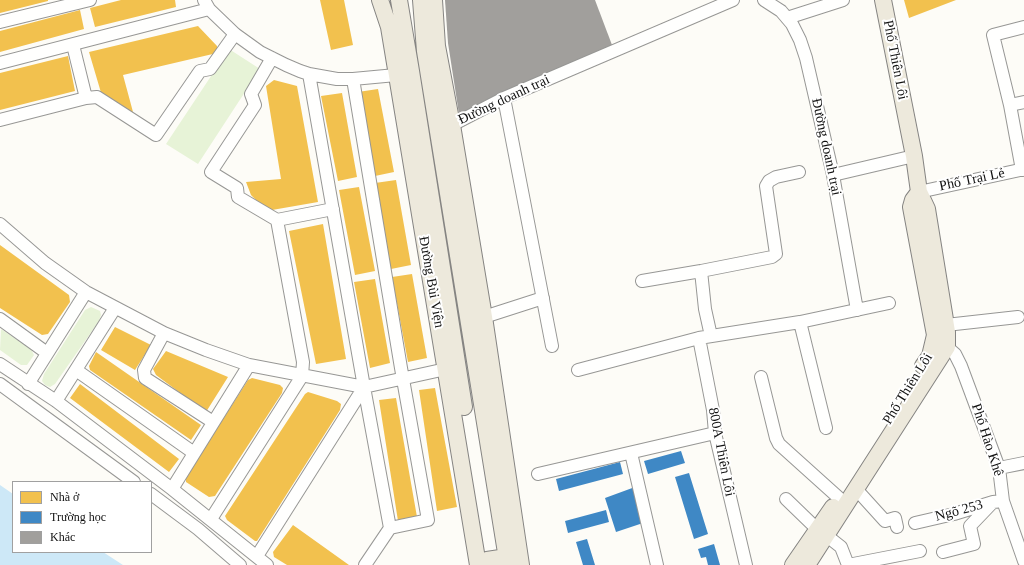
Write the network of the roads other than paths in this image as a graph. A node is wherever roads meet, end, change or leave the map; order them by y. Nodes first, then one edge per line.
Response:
1 (90, 0) edge
2 (380, 0) edge
3 (399, 0) edge
4 (421, 0) edge
5 (434, 0) edge
6 (733, 0) edge
7 (764, 0) edge
8 (843, 0) edge
9 (883, 0) edge
10 (207, 5) edge
11 (787, 18) junction
12 (0, 22) edge
13 (1024, 27) edge
14 (235, 34) junction
15 (73, 45) junction
16 (431, 48) junction
17 (272, 58) junction
18 (0, 63) edge
19 (404, 73) junction
20 (309, 74) junction
21 (353, 79) junction
22 (86, 98) junction
23 (504, 98) junction
24 (1024, 102) edge
25 (1010, 105) junction
26 (0, 120) edge
27 (452, 125) junction
28 (914, 156) junction
29 (1023, 170) edge
30 (799, 172) dead end
31 (833, 175) junction
32 (919, 192) junction
33 (333, 209) junction
34 (277, 220) junction
35 (0, 224) edge
36 (700, 271) junction
37 (642, 281) dead end
38 (86, 292) junction
39 (543, 298) junction
40 (889, 304) dead end
41 (115, 308) junction
42 (857, 310) junction
43 (484, 317) junction
44 (1018, 317) dead end
45 (0, 319) edge
46 (800, 322) junction
47 (946, 325) junction
48 (164, 333) junction
49 (705, 337) junction
50 (552, 346) dead end
51 (940, 346) junction
52 (47, 352) junction
53 (0, 364) edge
54 (249, 365) junction
55 (452, 368) junction
56 (76, 370) junction
57 (578, 370) dead end
58 (302, 376) junction
59 (761, 377) dead end
60 (403, 379) junction
61 (0, 384) edge
62 (28, 384) junction
63 (364, 387) junction
64 (56, 401) junction
65 (212, 422) junction
66 (826, 428) dead end
67 (715, 433) junction
68 (194, 453) junction
69 (631, 453) junction
70 (1024, 463) edge
71 (998, 468) junction
72 (538, 474) dead end
73 (133, 481) edge
74 (172, 489) junction
75 (856, 489) junction
76 (152, 495) edge
77 (839, 498) junction
78 (786, 499) dead end
79 (998, 501) junction
80 (211, 519) junction
81 (915, 523) dead end
82 (897, 527) dead end
83 (390, 528) junction
84 (822, 533) junction
85 (920, 551) dead end
86 (943, 552) dead end
87 (257, 556) junction
88 (507, 561) edge
89 (1024, 561) edge
90 (484, 563) edge
91 (240, 565) edge
92 (267, 565) edge
93 (365, 565) edge
94 (521, 565) edge
95 (657, 565) edge
96 (746, 565) edge
97 (793, 565) edge
98 (807, 565) edge
99 (848, 565) edge

1 - 12 street
2 - 19 main road, Đường Bùi Viện
3 - 19 main road, Đường Bùi Viện
4 - 16 main road
5 - 16 main road
6 - 23 street, Đường doanh trại
7 - 11 street, Đường doanh trại
8 - 11 street
9 - 28 main road, Phố Thiên Lôi
10 - 14 street
10 - 15 street
11 - 31 street, Đường doanh trại
13 - 25 street
14 - 17 street
14 - 22 street
15 - 18 street
15 - 22 street
16 - 27 main road
16 - 88 main road
17 - 20 street
17 - 34 street
19 - 21 street
19 - 55 main road, Đường Bùi Viện
20 - 21 street
20 - 33 street
21 - 60 street
22 - 26 street
23 - 27 street, Đường doanh trại
23 - 39 street
24 - 25 street
25 - 29 street
27 - 43 main road
28 - 31 street
28 - 32 main road, Phố Thiên Lôi
29 - 32 street, Phố Trại Lẻ
30 - 36 street
31 - 42 street, Đường doanh trại
32 - 47 main road, Phố Thiên Lôi
32 - 51 main road, Phố Thiên Lôi
33 - 34 street
33 - 63 street
34 - 58 street
35 - 38 street
36 - 37 street
36 - 49 street, 800A Thiên Lôi
38 - 41 street
38 - 52 street
39 - 43 street
39 - 50 street
40 - 42 street
41 - 48 street
41 - 56 street
42 - 46 street
43 - 94 main road
44 - 47 street
45 - 52 street
46 - 49 street
46 - 66 street
47 - 51 main road, Phố Thiên Lôi
48 - 54 street
48 - 65 street
49 - 57 street
49 - 67 street, 800A Thiên Lôi
51 - 71 street, Phố Hào Khê
51 - 75 main road, Phố Thiên Lôi
51 - 77 main road, Phố Thiên Lôi
52 - 62 street
53 - 62 street
54 - 58 street
54 - 65 street
55 - 60 street
55 - 90 main road, Đường Bùi Viện
56 - 64 street
56 - 68 street
58 - 63 street
58 - 80 street
59 - 77 street
60 - 63 street
60 - 83 street
61 - 73 street
62 - 64 street
63 - 83 street
63 - 87 street
64 - 74 street
65 - 68 street
67 - 69 street
67 - 96 street, 800A Thiên Lôi
68 - 74 street
69 - 72 street
69 - 95 street
70 - 71 street
71 - 79 street, Phố Hào Khê
74 - 80 street
75 - 82 street
75 - 84 main road, Phố Thiên Lôi
76 - 91 street
77 - 84 main road, Phố Thiên Lôi
78 - 84 street
79 - 81 street, Ngõ 253
79 - 86 street
79 - 89 street, Phố Hào Khê
80 - 87 street
83 - 93 street
84 - 97 main road, Phố Thiên Lôi
84 - 98 main road, Phố Thiên Lôi
84 - 99 street
85 - 99 street
87 - 92 street
88 - 90 main road

